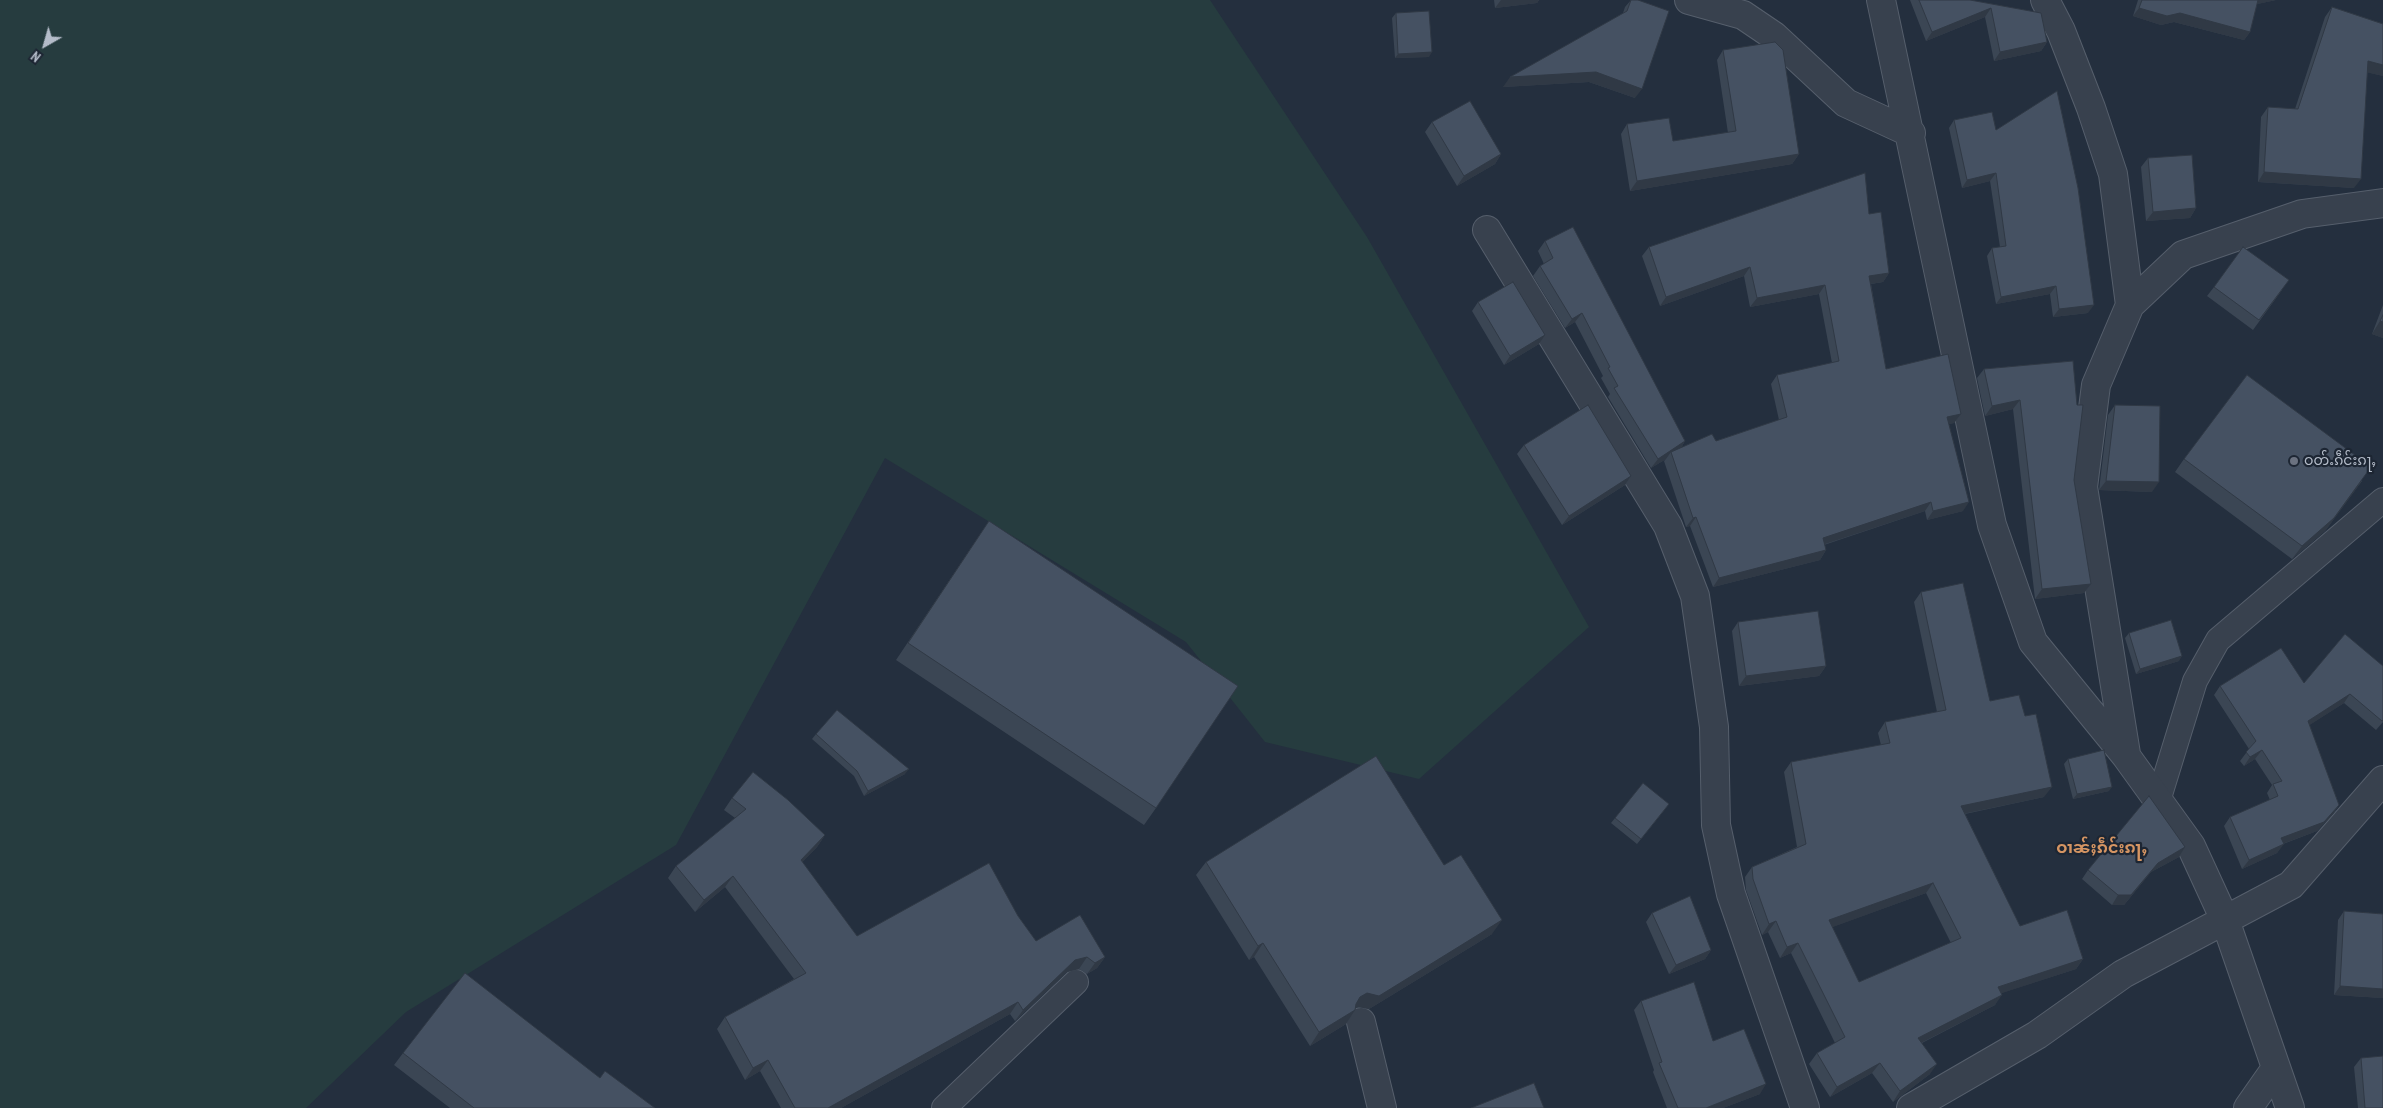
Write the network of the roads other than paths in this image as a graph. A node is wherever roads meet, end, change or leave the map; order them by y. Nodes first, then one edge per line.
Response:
1 (1881, 0) edge
2 (2045, 0) edge
3 (1701, 2) edge
4 (1910, 133) junction
5 (2383, 203) edge
6 (1487, 230) dead end
7 (2130, 305) junction
8 (2383, 500) edge
9 (2126, 756) junction
10 (2383, 780) edge
11 (2158, 801) junction
12 (2225, 920) junction
13 (1076, 982) edge
14 (1361, 1022) edge
15 (2276, 1068) junction
16 (944, 1108) edge
17 (1382, 1108) edge
18 (1805, 1108) edge
19 (1911, 1108) edge
20 (2248, 1108) edge
21 (2290, 1108) edge

1 - 4 street
2 - 7 street
3 - 4 street
4 - 9 street
5 - 7 street
6 - 18 street
7 - 9 street
8 - 11 lane
9 - 11 street
10 - 12 street
11 - 12 street
12 - 15 street
12 - 19 street
13 - 16 lane
14 - 17 street
15 - 20 street
15 - 21 street

